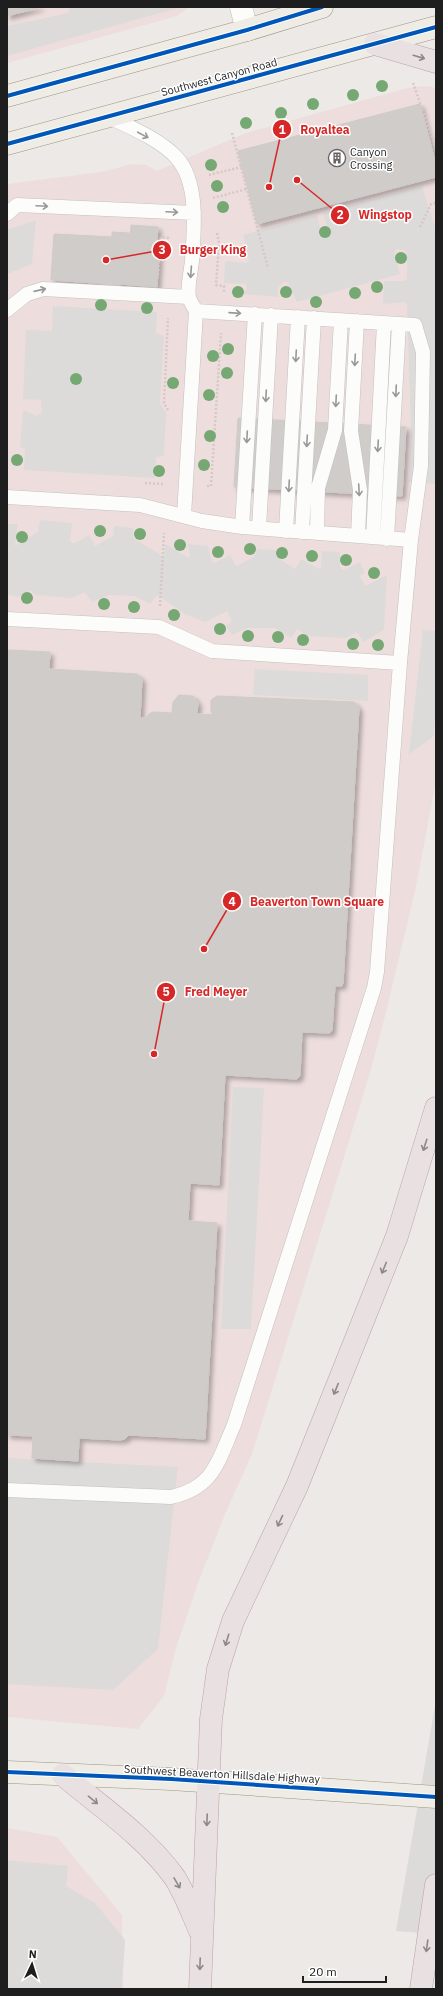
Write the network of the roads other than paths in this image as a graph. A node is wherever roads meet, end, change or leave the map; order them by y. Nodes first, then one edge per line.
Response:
1 (241, 7) edge
2 (322, 7) edge
3 (436, 27) edge
4 (247, 30) junction
5 (375, 44) junction
6 (436, 62) edge
7 (7, 96) edge
8 (109, 117) junction
9 (7, 144) edge
10 (194, 213) junction
11 (7, 214) edge
12 (189, 297) junction
13 (7, 310) edge
14 (196, 311) junction
15 (255, 314) junction
16 (271, 315) junction
17 (298, 317) junction
18 (314, 318) junction
19 (341, 320) junction
20 (356, 321) junction
21 (384, 323) junction
22 (400, 324) junction
23 (7, 497) edge
24 (184, 516) junction
25 (242, 527) junction
26 (259, 528) junction
27 (286, 531) junction
28 (302, 532) junction
29 (316, 533) junction
30 (358, 536) junction
31 (380, 538) junction
32 (411, 540) junction
33 (7, 619) edge
34 (400, 663) junction
35 (436, 1108) edge
36 (7, 1490) edge
37 (7, 1772) edge
38 (63, 1775) junction
39 (208, 1781) junction
40 (436, 1797) edge
41 (435, 1889) edge
42 (202, 1934) junction
43 (200, 1989) edge
44 (421, 1989) edge

1 - 4 street
2 - 4 main road
3 - 5 main road, Southwest Canyon Road
4 - 7 main road
5 -> 6 highway
5 - 8 main road, Southwest Canyon Road
8 - 9 main road, Southwest Canyon Road
8 -> 10 lane
11 -> 10 lane
10 -> 12 lane
13 -> 12 lane
12 - 14 lane
14 -> 15 lane
14 - 24 lane
15 - 16 lane
15 -> 25 lane
16 - 17 lane
16 -> 26 lane
17 - 18 lane
17 -> 27 lane
18 - 19 lane
18 -> 28 lane
19 - 20 lane
19 -> 29 lane
20 - 21 lane
20 -> 30 lane
21 - 22 lane
21 -> 31 lane
22 -> 31 lane
22 - 32 lane
23 - 24 lane
24 - 25 lane
25 - 26 lane
26 - 27 lane
27 - 28 lane
28 - 29 lane
29 - 30 lane
30 - 31 lane
31 - 32 lane
32 - 34 lane
33 - 34 lane
34 - 36 lane
35 -> 39 highway
37 - 38 main road, Southwest Beaverton Hillsdale Highway
38 - 39 main road, Southwest Beaverton Hillsdale Highway
38 -> 42 highway
39 - 40 main road, Southwest Beaverton Hillsdale Highway
39 -> 42 highway
41 -> 44 highway
42 -> 43 highway

